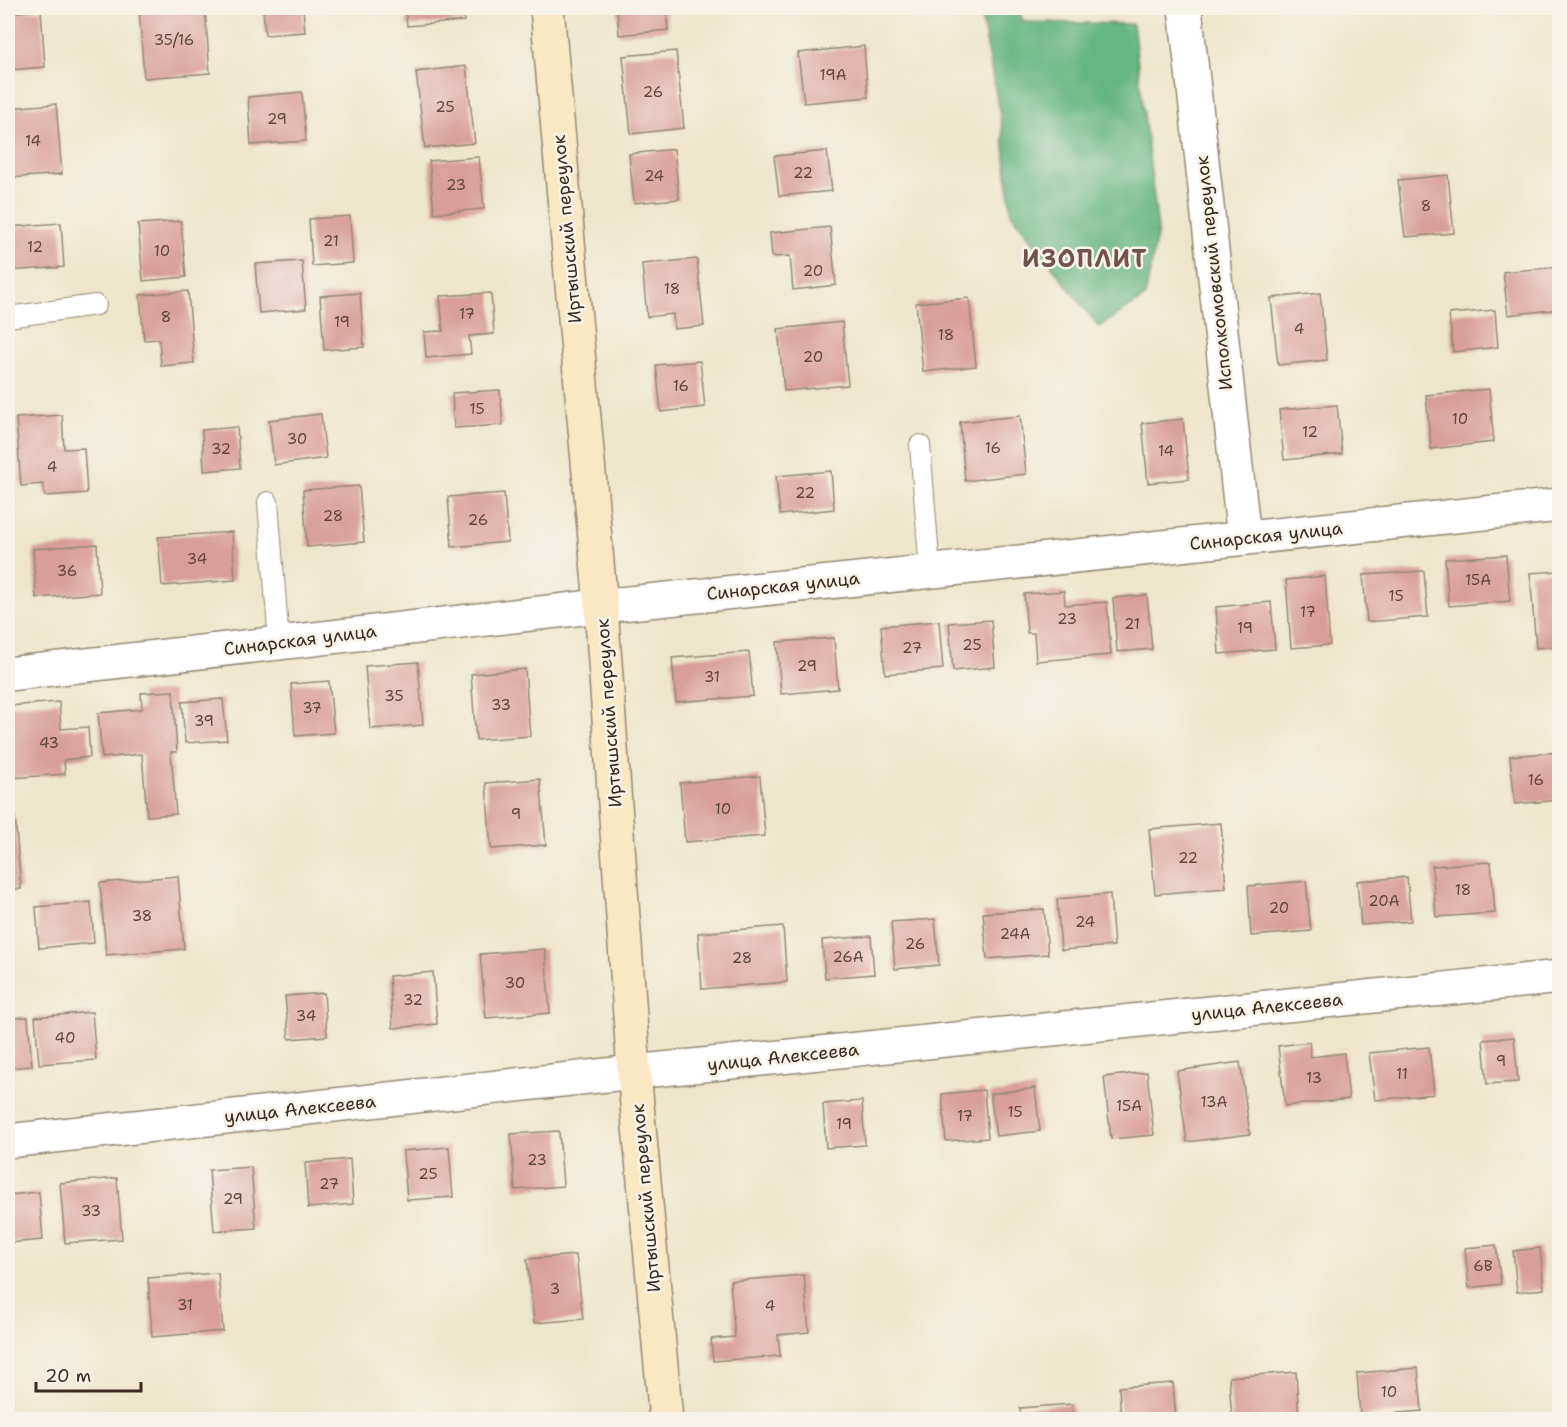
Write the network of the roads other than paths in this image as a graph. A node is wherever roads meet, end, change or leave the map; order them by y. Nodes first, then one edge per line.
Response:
1 (547, 8) edge
2 (1185, 8) edge
3 (96, 305) dead end
4 (8, 316) edge
5 (920, 445) dead end
6 (268, 502) dead end
7 (1560, 506) edge
8 (1244, 538) junction
9 (930, 571) junction
10 (602, 606) junction
11 (279, 643) junction
12 (8, 674) edge
13 (1560, 977) edge
14 (634, 1072) junction
15 (8, 1141) edge
16 (666, 1419) edge

1 - 10 street, Иртышский переулок
2 - 8 street, Исполкомовский переулок
3 - 4 lane
5 - 9 lane
6 - 11 lane
7 - 8 street, Синарская улица
8 - 9 street, Синарская улица
9 - 10 street, Синарская улица
10 - 11 street, Синарская улица
10 - 14 street, Иртышский переулок
11 - 12 street, Синарская улица
13 - 14 street, улица Алексеева
14 - 15 street, улица Алексеева
14 - 16 street, Иртышский переулок

